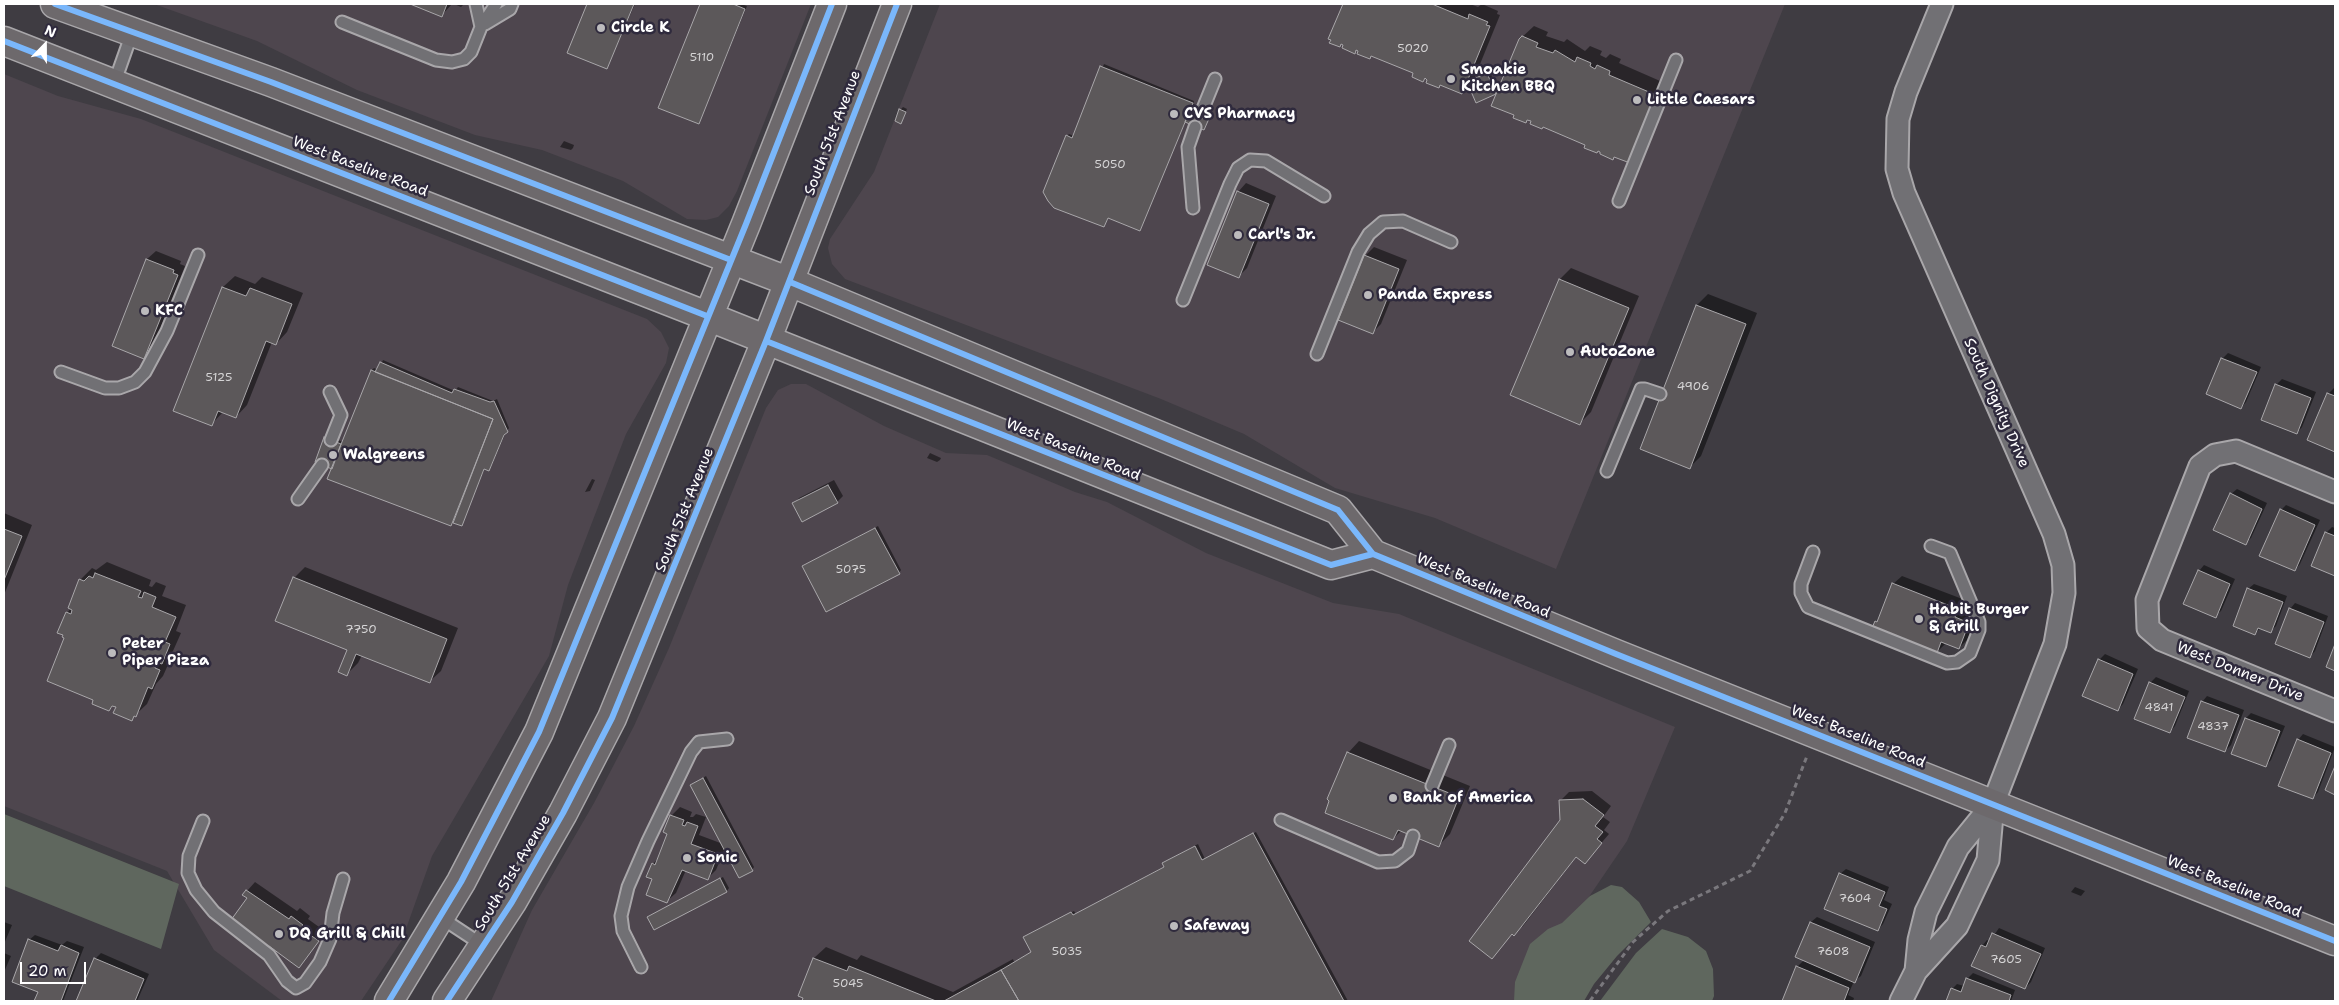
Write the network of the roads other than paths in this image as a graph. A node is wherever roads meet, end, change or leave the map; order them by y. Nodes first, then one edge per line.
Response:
1 (55, 4) edge
2 (476, 4) edge
3 (484, 4) edge
4 (496, 4) edge
5 (512, 4) edge
6 (832, 4) edge
7 (897, 4) edge
8 (1942, 4) edge
9 (342, 22) dead end
10 (481, 26) junction
11 (132, 33) junction
12 (4, 42) edge
13 (1676, 60) dead end
14 (1214, 79) dead end
15 (114, 84) junction
16 (1202, 111) dead end
17 (1195, 126) dead end
18 (1324, 196) dead end
19 (1619, 201) dead end
20 (1193, 208) dead end
21 (1451, 242) dead end
22 (198, 255) dead end
23 (730, 260) junction
24 (790, 282) junction
25 (1183, 300) dead end
26 (707, 316) junction
27 (766, 341) junction
28 (1317, 354) dead end
29 (61, 372) dead end
30 (330, 392) dead end
31 (1660, 394) dead end
32 (331, 440) dead end
33 (322, 465) dead end
34 (1607, 471) dead end
35 (2335, 492) edge
36 (298, 499) dead end
37 (1931, 546) dead end
38 (1813, 552) dead end
39 (1373, 554) junction
40 (2335, 711) edge
41 (727, 739) dead end
42 (1449, 745) dead end
43 (1432, 786) dead end
44 (1993, 804) junction
45 (1281, 820) dead end
46 (203, 821) dead end
47 (1414, 836) dead end
48 (343, 879) dead end
49 (440, 918) junction
50 (2335, 941) edge
51 (484, 946) junction
52 (641, 968) dead end
53 (1916, 971) junction
54 (389, 1001) edge
55 (447, 1001) edge
56 (1901, 1001) edge

1 - 11 main road, West Baseline Road
2 - 10 lane
3 - 10 lane
4 - 10 lane
5 - 10 lane
6 - 23 main road
7 - 24 main road, South 51st Avenue
8 - 44 street, South Dignity Drive
9 - 10 lane
11 - 15 lane
11 - 23 main road, West Baseline Road
12 - 15 main road, West Baseline Road
13 - 19 lane
14 - 16 lane
15 - 26 main road, West Baseline Road
17 - 20 lane
18 - 25 lane
21 - 28 lane
22 - 29 lane
23 - 24 main road, West Baseline Road
23 - 26 main road
24 - 27 main road, South 51st Avenue
24 - 39 main road, West Baseline Road
26 - 27 main road, West Baseline Road
26 - 49 main road
27 - 39 main road, West Baseline Road
27 - 51 main road, South 51st Avenue
30 - 32 lane
31 - 34 lane
33 - 36 lane
35 - 40 street, West Donner Drive
37 - 38 lane
39 - 44 main road, West Baseline Road
41 - 52 lane
42 - 43 lane
44 - 50 main road, West Baseline Road
44 - 53 street
44 - 53 street
45 - 47 lane
46 - 48 lane
49 - 51 lane
49 - 54 main road
51 - 55 main road, South 51st Avenue
53 - 56 street

